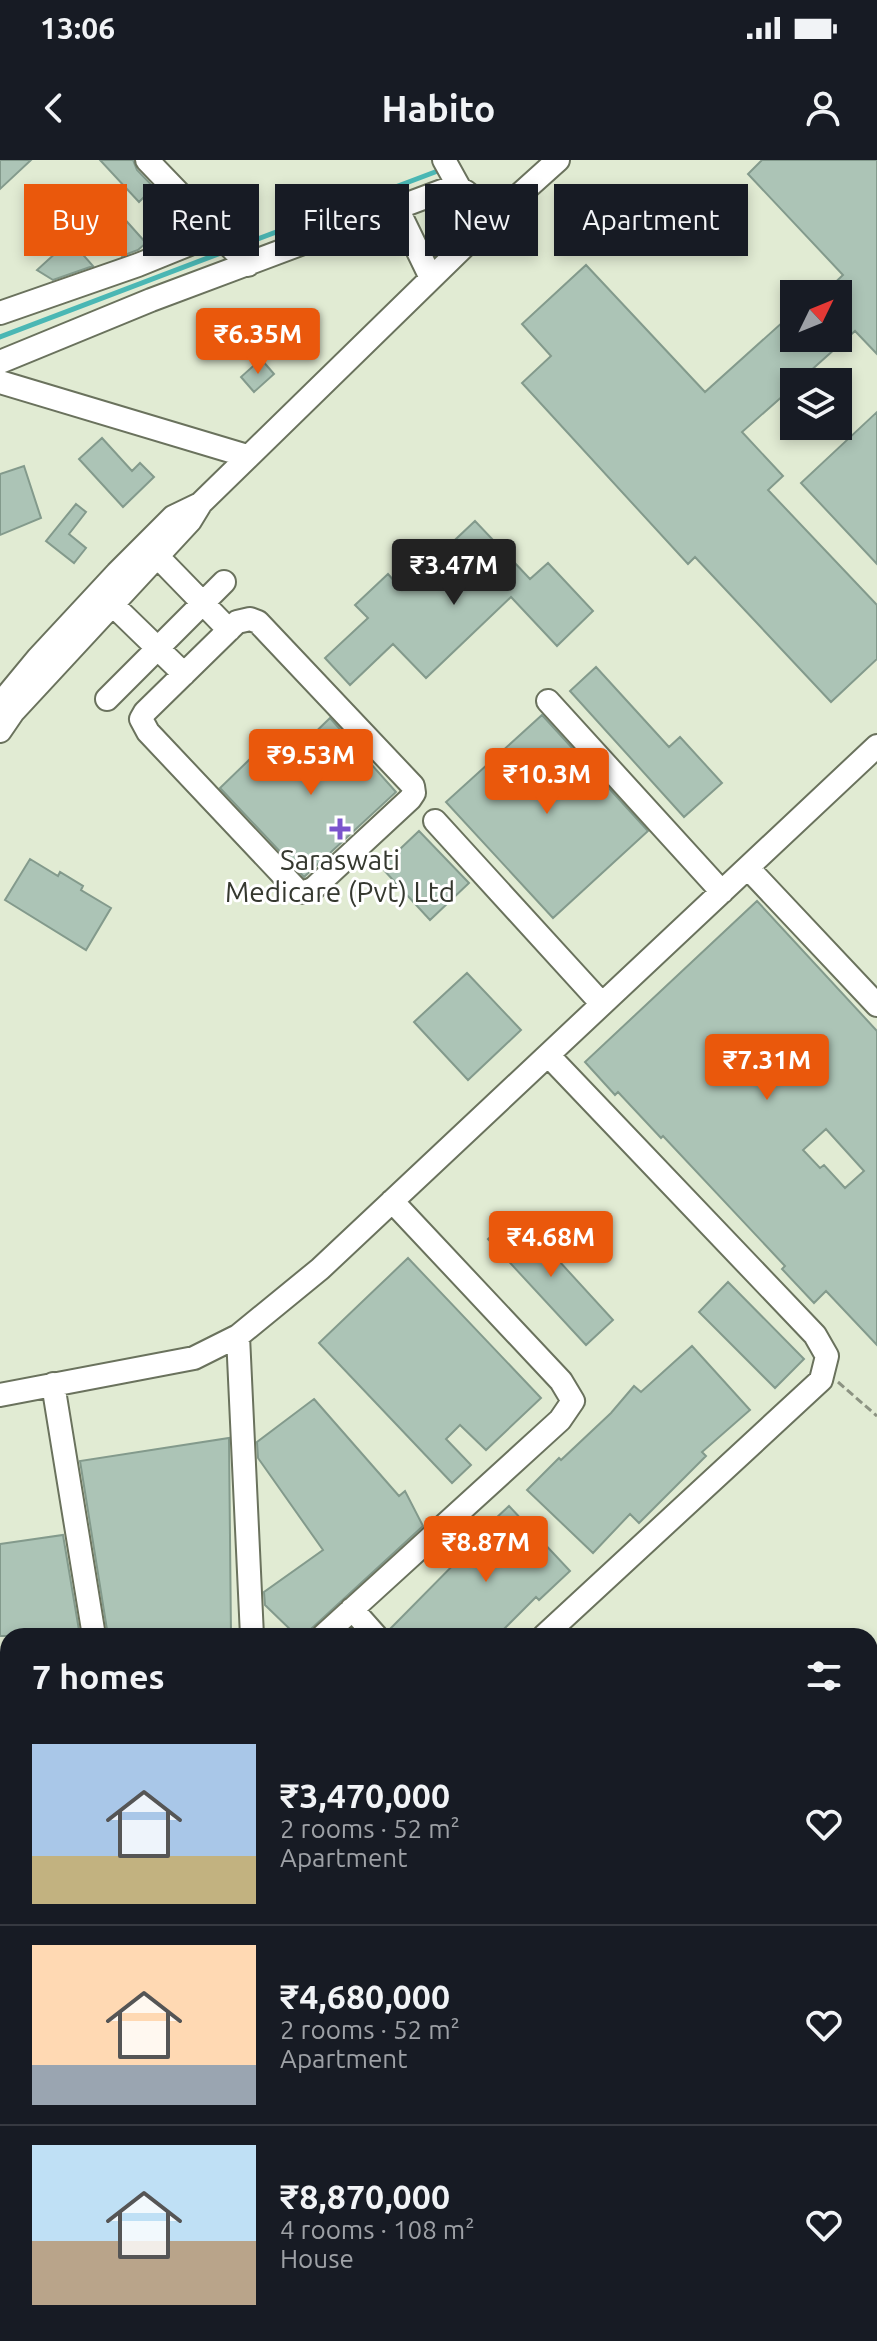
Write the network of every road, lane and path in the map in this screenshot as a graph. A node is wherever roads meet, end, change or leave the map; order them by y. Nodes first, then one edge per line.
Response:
1 (147, 160) edge
2 (558, 160) edge
3 (450, 170) edge
4 (170, 184) edge
5 (531, 184) edge
6 (409, 203) edge
7 (409, 233) edge
8 (214, 256) edge
9 (214, 256) edge
10 (454, 256) edge
11 (431, 278) junction
12 (145, 282) junction
13 (0, 313) edge
14 (0, 362) edge
15 (0, 382) edge
16 (247, 456) junction
17 (201, 503) junction
18 (158, 557) junction
19 (224, 582) dead end
20 (203, 603) junction
21 (113, 605) junction
22 (229, 630) junction
23 (158, 648) junction
24 (184, 674) junction
25 (107, 699) dead end
26 (548, 701) dead end
27 (0, 704) edge
28 (0, 731) edge
29 (877, 746) edge
30 (435, 821) dead end
31 (748, 868) junction
32 (722, 892) junction
33 (602, 1004) junction
34 (877, 1005) edge
35 (548, 1055) junction
36 (392, 1201) junction
37 (238, 1336) junction
38 (824, 1369) junction
39 (53, 1384) junction
40 (0, 1395) edge
41 (877, 1416) edge
42 (352, 1609) junction
43 (93, 1628) edge
44 (252, 1628) edge
45 (332, 1628) edge
46 (369, 1628) edge
47 (553, 1628) edge

1 - 4 street
2 - 5 street
3 - 6 street
7 - 11 street
8 - 12 street
9 - 12 street
10 - 11 street
11 - 16 street
12 - 13 street
12 - 14 street
15 - 16 street
16 - 17 street
17 - 18 street
17 - 27 street
18 - 20 street
18 - 21 street
19 - 20 street
20 - 22 street
20 - 23 street
21 - 23 street
21 - 28 street
22 - 24 street
22 - 24 street
23 - 24 street
23 - 25 street
26 - 32 street
29 - 31 street
30 - 33 street
31 - 32 street
31 - 34 street
32 - 33 street
33 - 35 street
35 - 36 street
35 - 38 street
36 - 37 street
36 - 42 street
37 - 39 street
37 - 44 street
38 - 41 path
38 - 47 street
39 - 40 street
39 - 43 street
42 - 45 street
42 - 46 street

